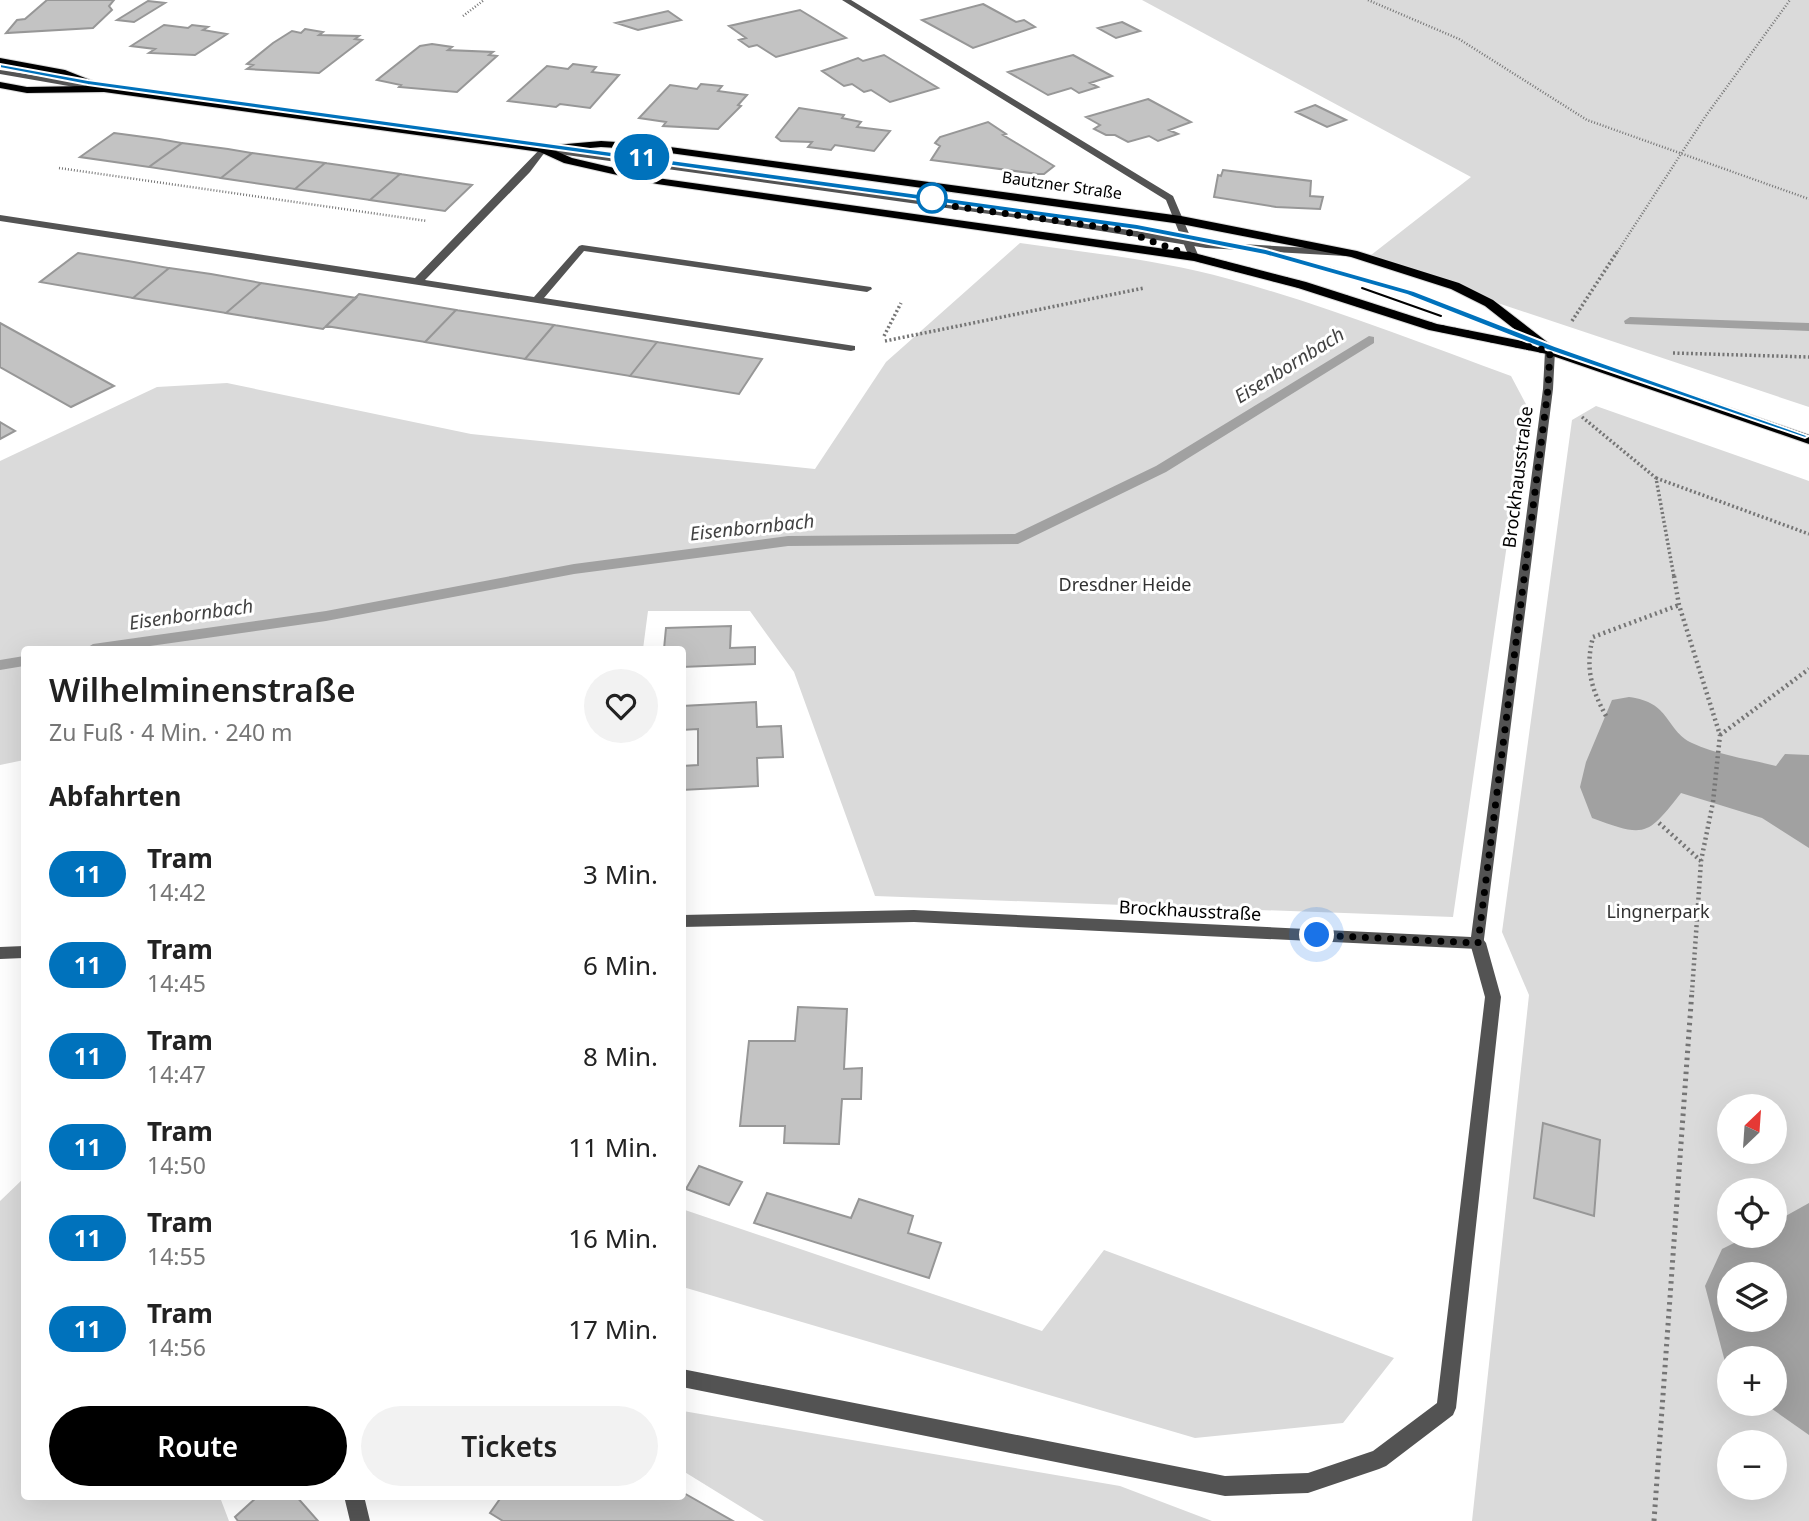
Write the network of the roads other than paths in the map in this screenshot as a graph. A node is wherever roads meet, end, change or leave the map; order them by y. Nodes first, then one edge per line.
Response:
1 (846, 0) edge
2 (0, 61) edge
3 (0, 72) edge
4 (0, 85) edge
5 (104, 89) junction
6 (542, 149) junction
7 (0, 218) edge
8 (1181, 220) junction
9 (1122, 230) junction
10 (1189, 242) junction
11 (1353, 254) junction
12 (1194, 257) junction
13 (417, 282) junction
14 (867, 289) dead end
15 (537, 300) junction
16 (851, 348) road end
17 (1550, 351) junction
18 (1809, 440) edge
19 (686, 921) edge
20 (1478, 943) junction
21 (21, 952) edge
22 (0, 953) edge
23 (686, 1379) edge
24 (355, 1500) edge
25 (360, 1521) edge

1 - 8 street
2 - 5 main road, Bautzner Straße
3 - 5 street
4 - 5 main road, Bautzner Straße
5 - 6 main road, Bautzner Straße
6 - 8 main road, Bautzner Straße
6 - 9 street
6 - 12 main road, Bautzner Straße
6 - 13 street
7 - 13 street
8 - 10 street
8 - 11 main road, Bautzner Straße
9 - 10 street
9 - 12 street
10 - 11 street
10 - 12 street
11 - 17 main road, Bautzner Straße
12 - 17 main road, Bautzner Straße
13 - 15 street
14 - 15 street
15 - 16 street
17 - 18 main road, Bautzner Straße
17 - 20 street, Brockhausstraße
19 - 20 street, Brockhausstraße
20 - 23 street
21 - 22 street
24 - 25 street

